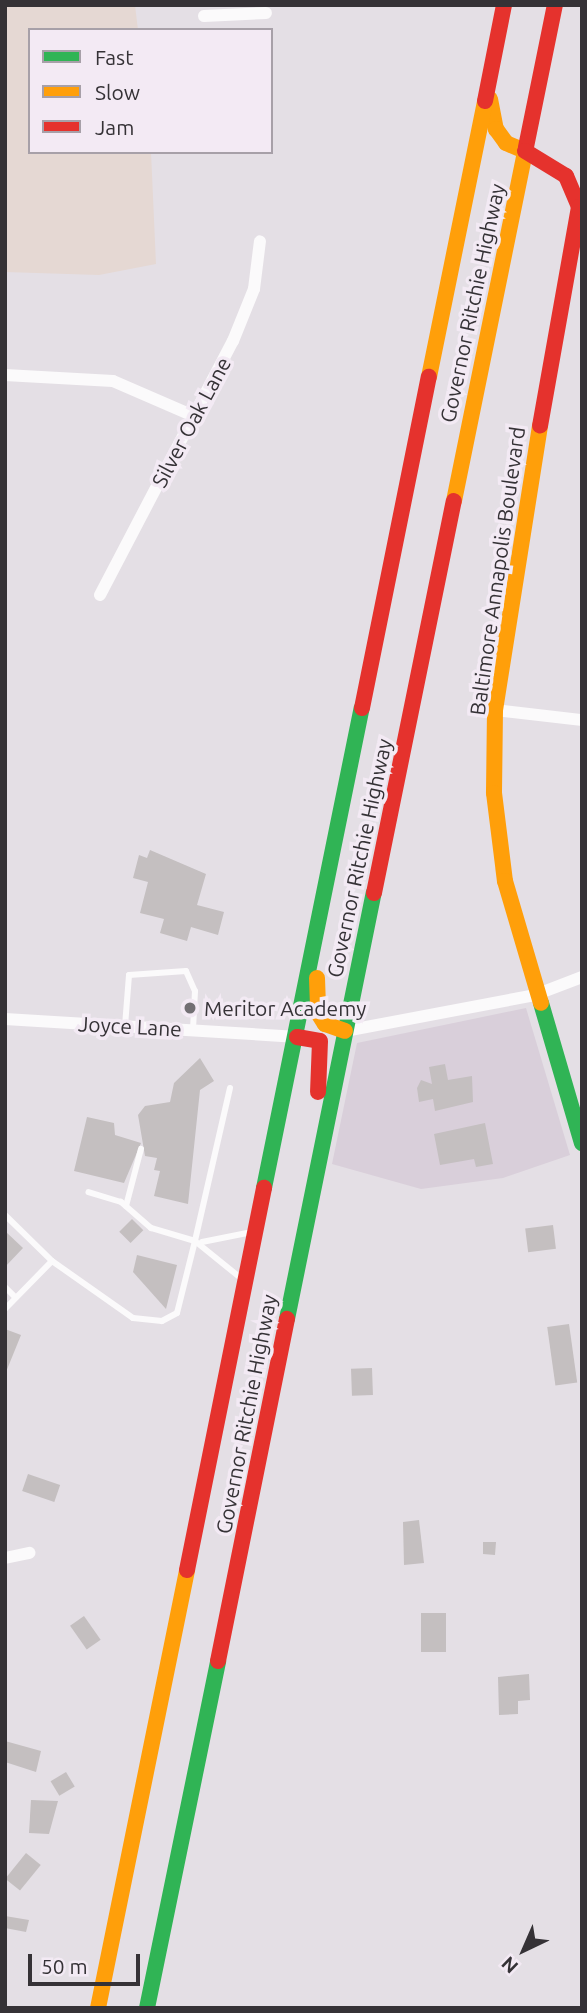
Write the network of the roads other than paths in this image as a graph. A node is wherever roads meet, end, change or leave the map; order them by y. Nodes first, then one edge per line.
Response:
1 (504, 5) edge
2 (555, 5) edge
3 (235, 10) edge
4 (266, 13) dead end
5 (204, 16) dead end
6 (488, 92) junction
7 (525, 150) junction
8 (260, 241) dead end
9 (5, 375) edge
10 (194, 416) junction
11 (100, 595) dead end
12 (495, 710) junction
13 (582, 720) edge
14 (315, 938) junction
15 (582, 977) edge
16 (535, 996) junction
17 (5, 1019) edge
18 (125, 1026) junction
19 (194, 1030) junction
20 (345, 1031) junction
21 (297, 1037) junction
22 (230, 1088) dead end
23 (582, 1143) edge
24 (141, 1149) dead end
25 (316, 1174) junction
26 (88, 1192) dead end
27 (126, 1206) junction
28 (5, 1215) edge
29 (255, 1231) junction
30 (199, 1241) junction
31 (52, 1261) junction
32 (245, 1282) junction
33 (5, 1287) edge
34 (15, 1297) junction
35 (5, 1309) edge
36 (29, 1553) dead end
37 (5, 1558) edge
38 (98, 2008) edge
39 (147, 2008) edge

1 - 6 main road, Governor Ritchie Highway
2 - 7 main road, Governor Ritchie Highway
3 - 4 street
3 - 5 street
6 - 7 main road, Baltimore Annapolis Boulevard
6 - 14 main road, Governor Ritchie Highway
7 - 12 main road, Baltimore Annapolis Boulevard
7 - 20 main road, Governor Ritchie Highway
8 - 10 street, Silver Oak Lane
9 - 10 street
10 - 11 street, Silver Oak Lane
12 - 13 street
12 - 16 main road, Baltimore Annapolis Boulevard
14 - 20 main road
14 - 21 main road, Governor Ritchie Highway
15 - 16 street
16 - 20 street
16 - 23 main road, Baltimore Annapolis Boulevard
17 - 18 street, Joyce Lane
18 - 19 street, Joyce Lane
18 - 19 lane
19 - 21 street, Joyce Lane
20 - 25 main road, Governor Ritchie Highway
21 - 25 main road
21 - 29 main road, Governor Ritchie Highway
22 - 30 lane
24 - 27 lane
25 - 39 main road, Governor Ritchie Highway
26 - 27 lane
27 - 30 lane
28 - 31 lane
29 - 30 lane
29 - 32 main road, Governor Ritchie Highway
30 - 31 lane
30 - 32 lane
31 - 34 lane
32 - 38 main road, Governor Ritchie Highway
33 - 34 lane
34 - 35 lane
36 - 37 street

